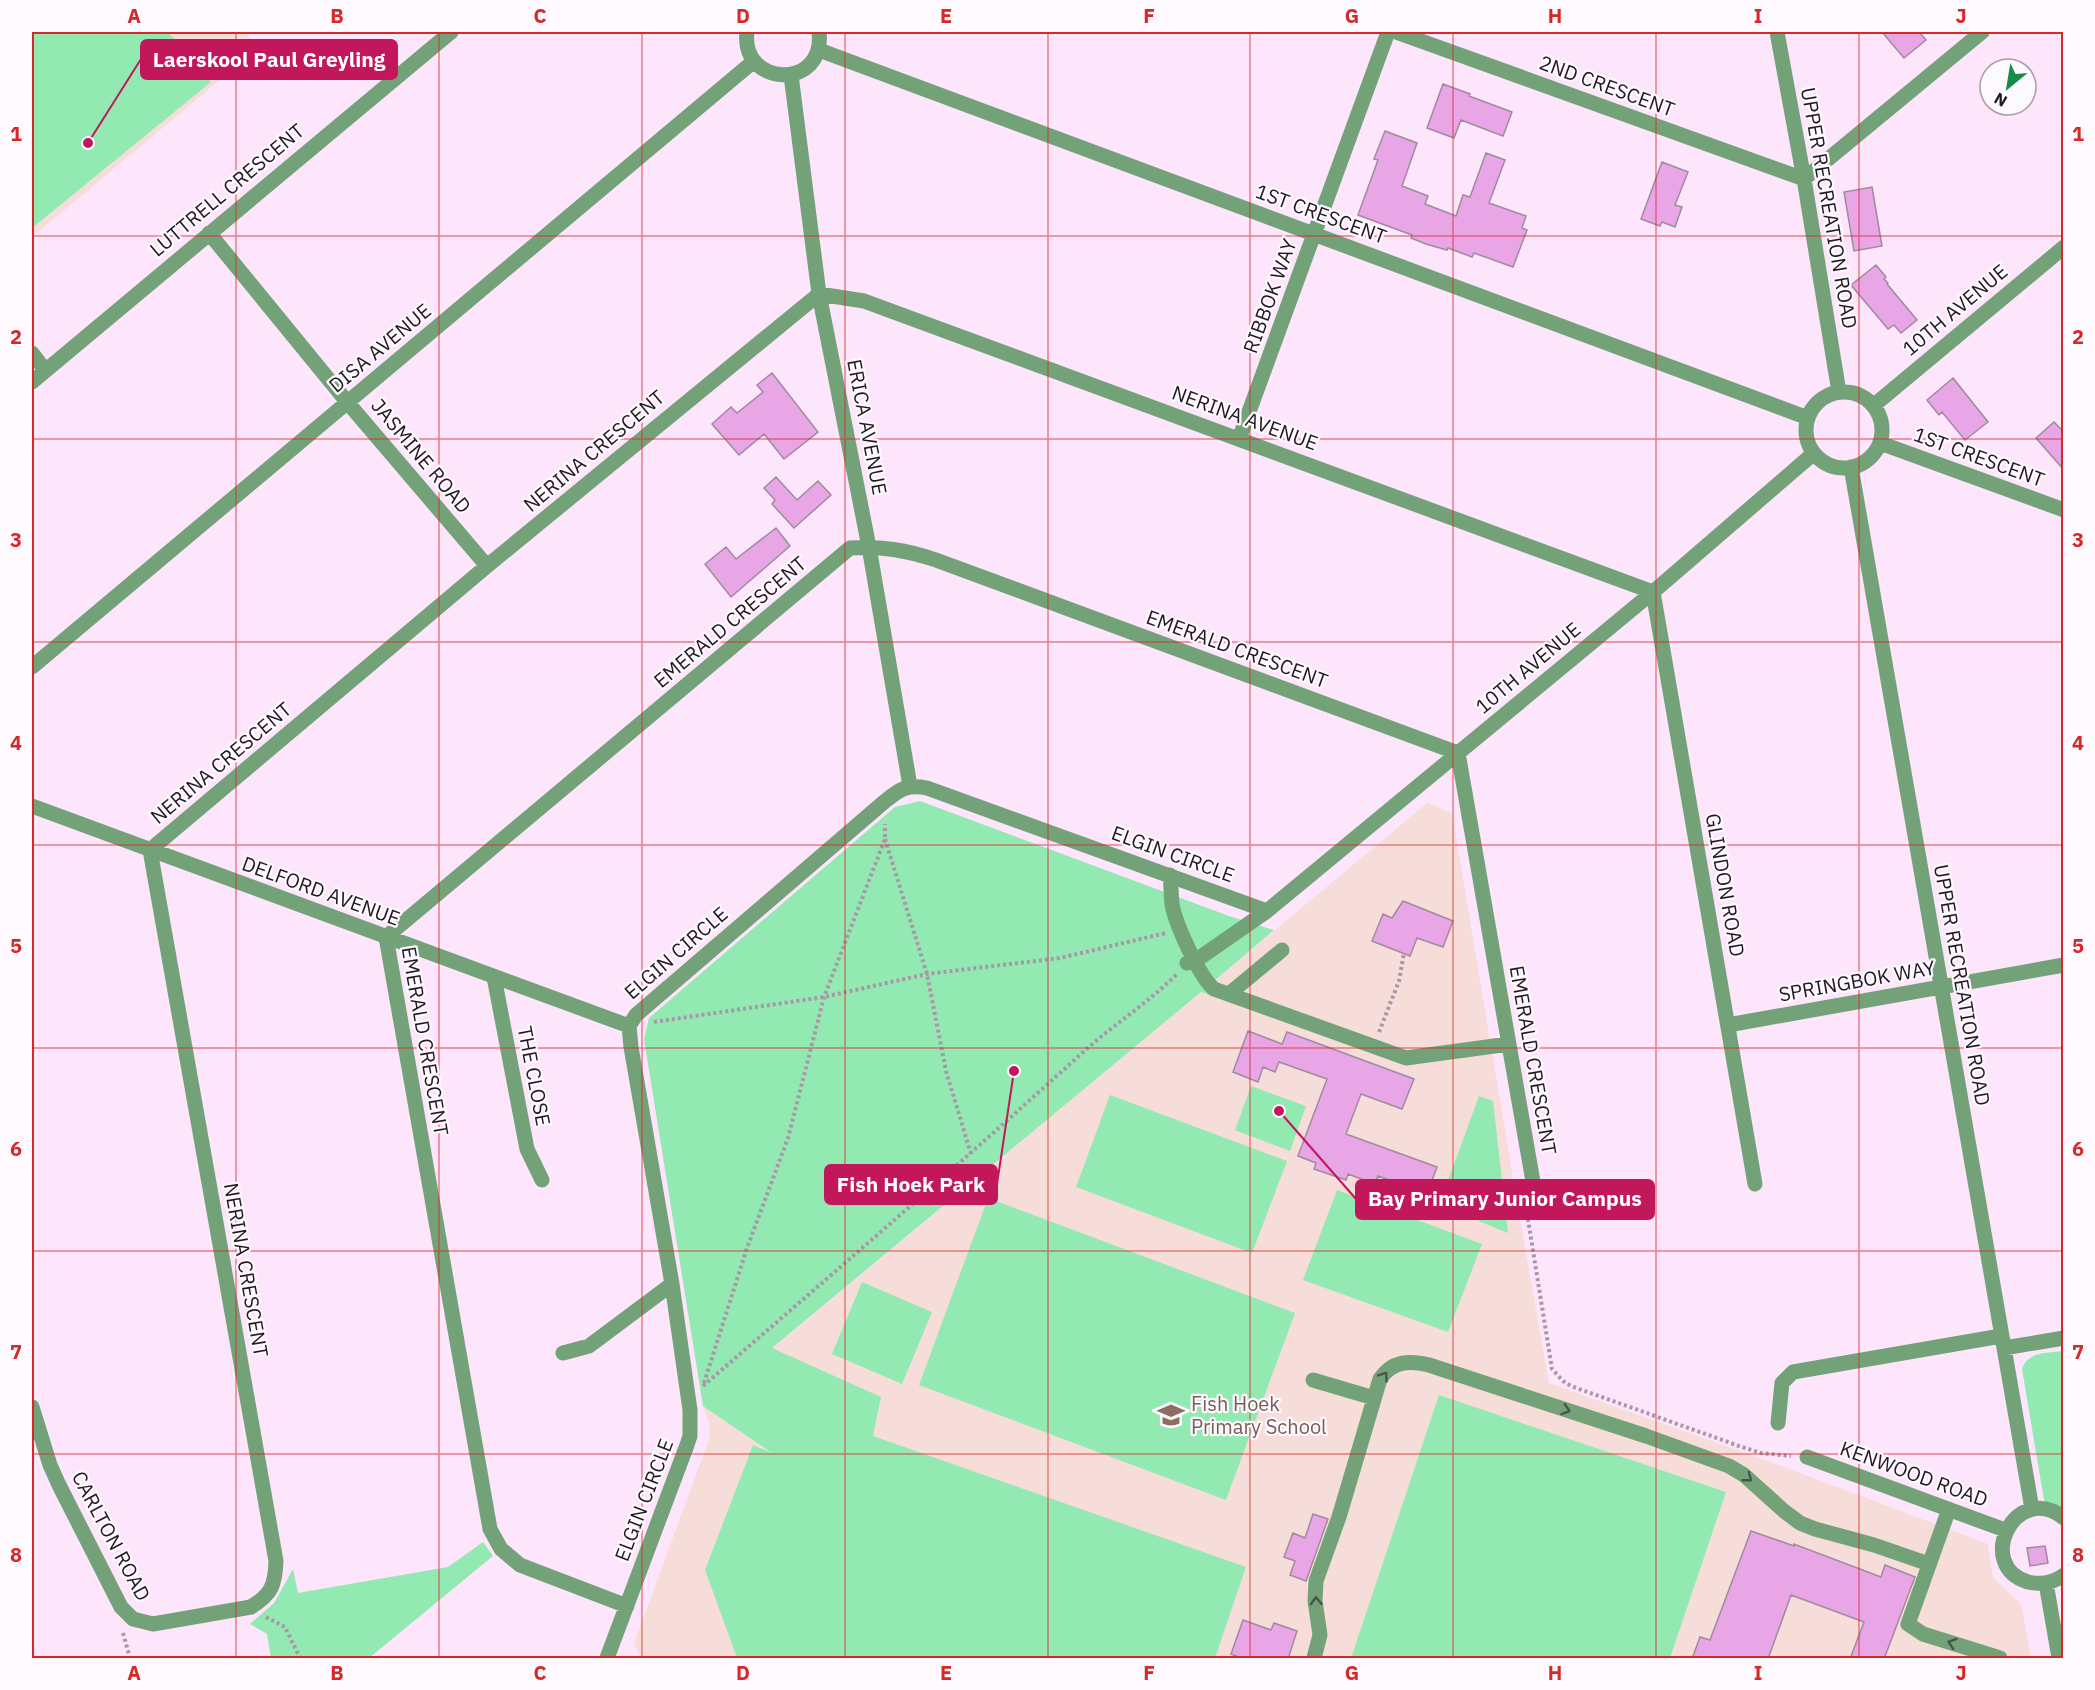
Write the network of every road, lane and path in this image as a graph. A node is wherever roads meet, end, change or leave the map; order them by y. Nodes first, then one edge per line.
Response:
1 (451, 32) edge
2 (747, 32) edge
3 (819, 32) edge
4 (1388, 32) edge
5 (1396, 32) edge
6 (1777, 32) edge
7 (1982, 32) edge
8 (819, 50) junction
9 (754, 61) junction
10 (790, 75) junction
11 (1804, 179) junction
12 (209, 233) junction
13 (1315, 234) junction
14 (2064, 247) edge
15 (819, 294) junction
16 (32, 352) edge
17 (45, 370) junction
18 (32, 382) edge
19 (1839, 392) junction
20 (348, 403) junction
21 (1873, 406) junction
22 (1808, 418) junction
23 (1239, 439) junction
24 (1880, 443) junction
25 (1814, 453) junction
26 (1851, 467) junction
27 (2064, 510) edge
28 (869, 547) junction
29 (487, 566) junction
30 (1653, 592) junction
31 (32, 667) edge
32 (1458, 753) junction
33 (910, 786) junction
34 (884, 802) junction
35 (32, 806) edge
36 (885, 839) junction
37 (150, 850) junction
38 (1170, 875) junction
39 (1266, 911) junction
40 (1174, 931) dead end
41 (386, 937) junction
42 (1282, 951) dead end
43 (1404, 953) dead end
44 (1191, 962) junction
45 (2064, 966) edge
46 (927, 974) junction
47 (494, 977) junction
48 (1941, 988) junction
49 (1229, 994) junction
50 (824, 997) junction
51 (1728, 1025) junction
52 (629, 1026) junction
53 (1509, 1044) junction
54 (1373, 1047) junction
55 (971, 1154) junction
56 (542, 1180) dead end
57 (1755, 1184) dead end
58 (1535, 1193) joint
59 (672, 1284) junction
60 (2064, 1338) edge
61 (2002, 1342) junction
62 (563, 1353) dead end
63 (1313, 1380) dead end
64 (703, 1386) junction
65 (701, 1396) dead end
66 (1374, 1398) junction
67 (32, 1407) edge
68 (1778, 1423) dead end
69 (1807, 1457) joint
70 (1949, 1509) junction
71 (2032, 1509) junction
72 (2064, 1518) edge
73 (2006, 1530) junction
74 (1929, 1564) junction
75 (2064, 1575) edge
76 (2046, 1583) junction
77 (627, 1606) junction
78 (251, 1607) junction
79 (2058, 1658) edge
80 (300, 1659) edge
81 (607, 1659) edge
82 (1314, 1659) edge
83 (2000, 1659) edge

1 - 12 street, LUTTRELL CRESCENT
2 - 9 street
3 - 8 street
4 - 13 street, RIBBOK WAY
5 - 11 street, 2ND CRESCENT
6 - 11 street, UPPER RECREATION ROAD
7 - 11 street
8 - 10 street
8 - 13 street, 1ST CRESCENT
9 - 10 street
9 - 20 street, DISA AVENUE
10 - 15 street, ERICA AVENUE
11 - 19 street, UPPER RECREATION ROAD
12 - 17 street, LUTTRELL CRESCENT
12 - 20 street, JASMINE ROAD
13 - 22 street, 1ST CRESCENT
13 - 23 street, RIBBOK WAY
14 - 21 street, 10TH AVENUE
15 - 23 street, NERINA AVENUE
15 - 28 street, ERICA AVENUE
15 - 29 street, NERINA CRESCENT
16 - 17 street
17 - 18 street, LUTTRELL CRESCENT
19 - 21 street
19 - 22 street
20 - 29 street, JASMINE ROAD
20 - 31 street, DISA AVENUE
21 - 24 street
22 - 25 street
23 - 30 street, NERINA AVENUE
24 - 26 street
24 - 27 street, 1ST CRESCENT
25 - 26 street
25 - 30 street, 10TH AVENUE
26 - 48 street, UPPER RECREATION ROAD
28 - 32 street, EMERALD CRESCENT
28 - 33 street, ERICA AVENUE
28 - 41 street, EMERALD CRESCENT
29 - 37 street, NERINA CRESCENT
30 - 32 street, 10TH AVENUE
30 - 51 street, GLINDON ROAD
32 - 39 street, 10TH AVENUE
32 - 53 street, EMERALD CRESCENT
33 - 34 street, ELGIN CIRCLE
33 - 38 street, ELGIN CIRCLE
34 - 36 path
34 - 52 street, ELGIN CIRCLE
35 - 37 street, DELFORD AVENUE
36 - 46 path
36 - 50 path
37 - 41 street, DELFORD AVENUE
37 - 78 street, NERINA CRESCENT
38 - 39 street, ELGIN CIRCLE
38 - 44 street
39 - 44 street, 10TH AVENUE
40 - 46 path
41 - 47 street, DELFORD AVENUE
41 - 77 street, EMERALD CRESCENT
42 - 49 street
43 - 54 path
44 - 49 street
44 - 55 path
45 - 48 street, SPRINGBOK WAY
46 - 50 path
46 - 55 path
47 - 52 street, DELFORD AVENUE
47 - 56 street, THE CLOSE
48 - 51 street, SPRINGBOK WAY
48 - 61 street, UPPER RECREATION ROAD
49 - 54 street
50 - 52 path
50 - 64 path
51 - 57 street, GLINDON ROAD
52 - 59 street, ELGIN CIRCLE
53 - 54 street
53 - 58 street, EMERALD CRESCENT
55 - 64 path
58 - 69 path
59 - 62 street
59 - 77 street, ELGIN CIRCLE
60 - 61 street
61 - 68 street
61 - 71 street, UPPER RECREATION ROAD
63 - 66 street
64 - 65 path
66 -> 74 street
82 -> 66 street
67 - 78 street, CARLTON ROAD
69 - 70 street, KENWOOD ROAD
70 - 73 street, KENWOOD ROAD
70 - 74 street
71 - 72 street
71 - 73 street
73 - 76 street
83 -> 74 street
75 - 76 street
76 - 79 street
77 - 81 street, ELGIN CIRCLE
78 - 80 path

